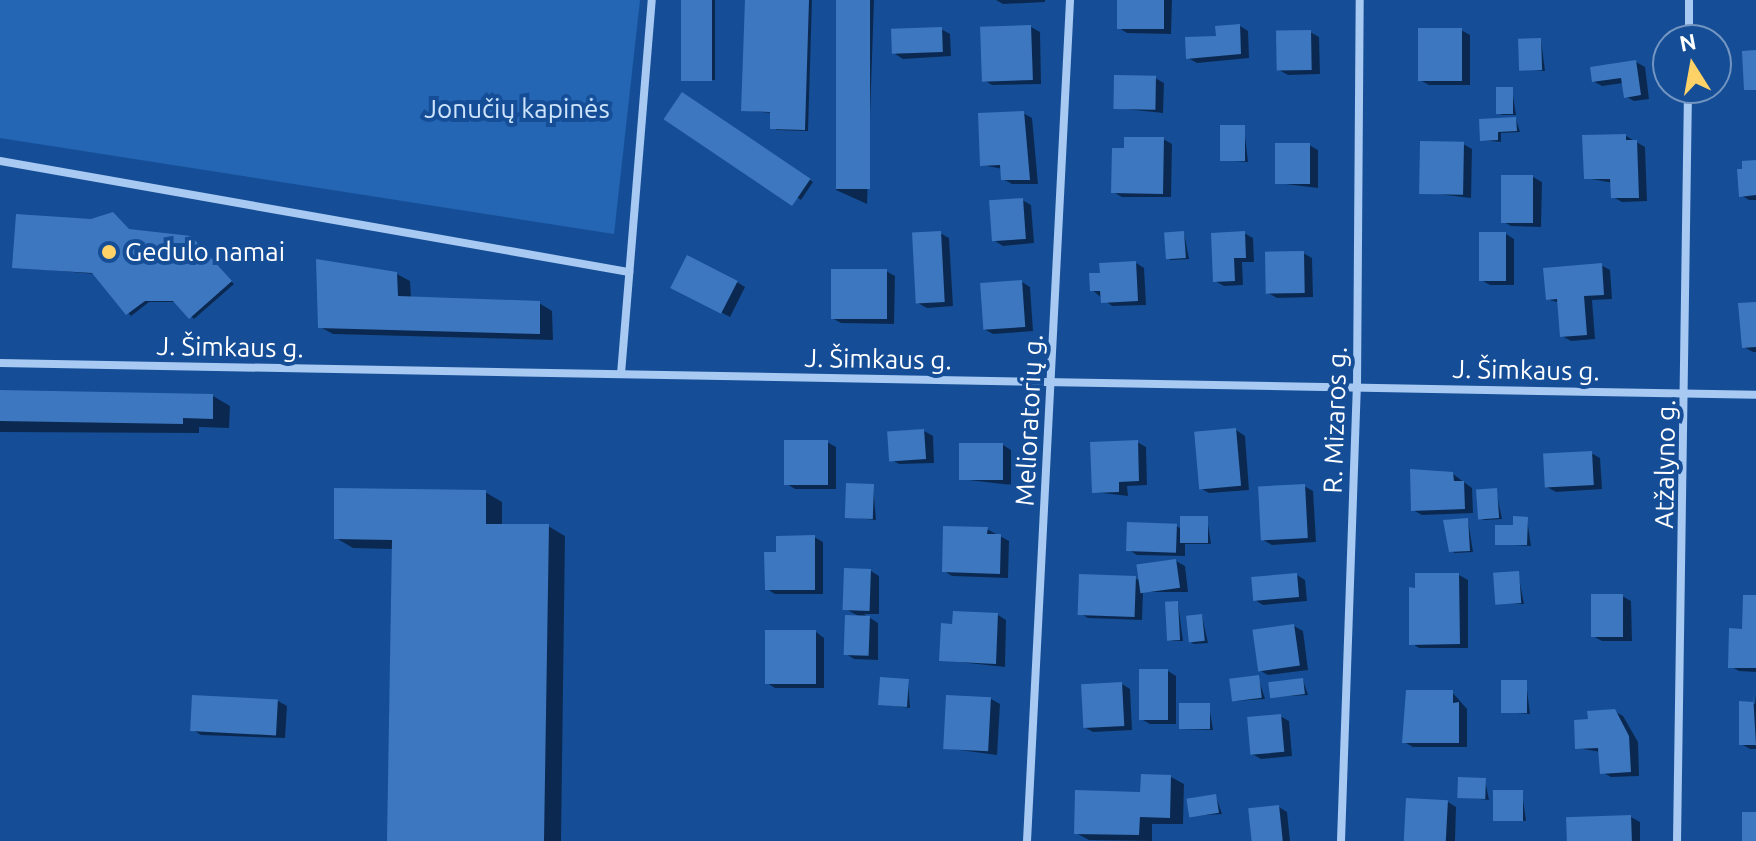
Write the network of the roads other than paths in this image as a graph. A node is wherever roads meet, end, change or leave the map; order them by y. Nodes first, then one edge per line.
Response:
1 (652, 0) edge
2 (1070, 0) edge
3 (1360, 0) edge
4 (1689, 0) edge
5 (1689, 24) edge
6 (1688, 104) edge
7 (0, 161) edge
8 (629, 272) junction
9 (0, 363) edge
10 (621, 374) junction
11 (1051, 382) junction
12 (1357, 387) junction
13 (1686, 393) junction
14 (1756, 395) edge
15 (1027, 841) edge
16 (1341, 841) edge
17 (1677, 841) edge

1 - 8 street
2 - 11 street, Melioratorių g.
3 - 12 street, R. Mizaros g.
4 - 5 street
6 - 13 street, Atžalyno g.
7 - 8 street
8 - 10 street
9 - 10 street, J. Šimkaus g.
10 - 11 street, J. Šimkaus g.
11 - 12 street, J. Šimkaus g.
11 - 15 street, Melioratorių g.
12 - 13 street, J. Šimkaus g.
12 - 16 street, R. Mizaros g.
13 - 14 street, J. Šimkaus g.
13 - 17 street, Atžalyno g.

